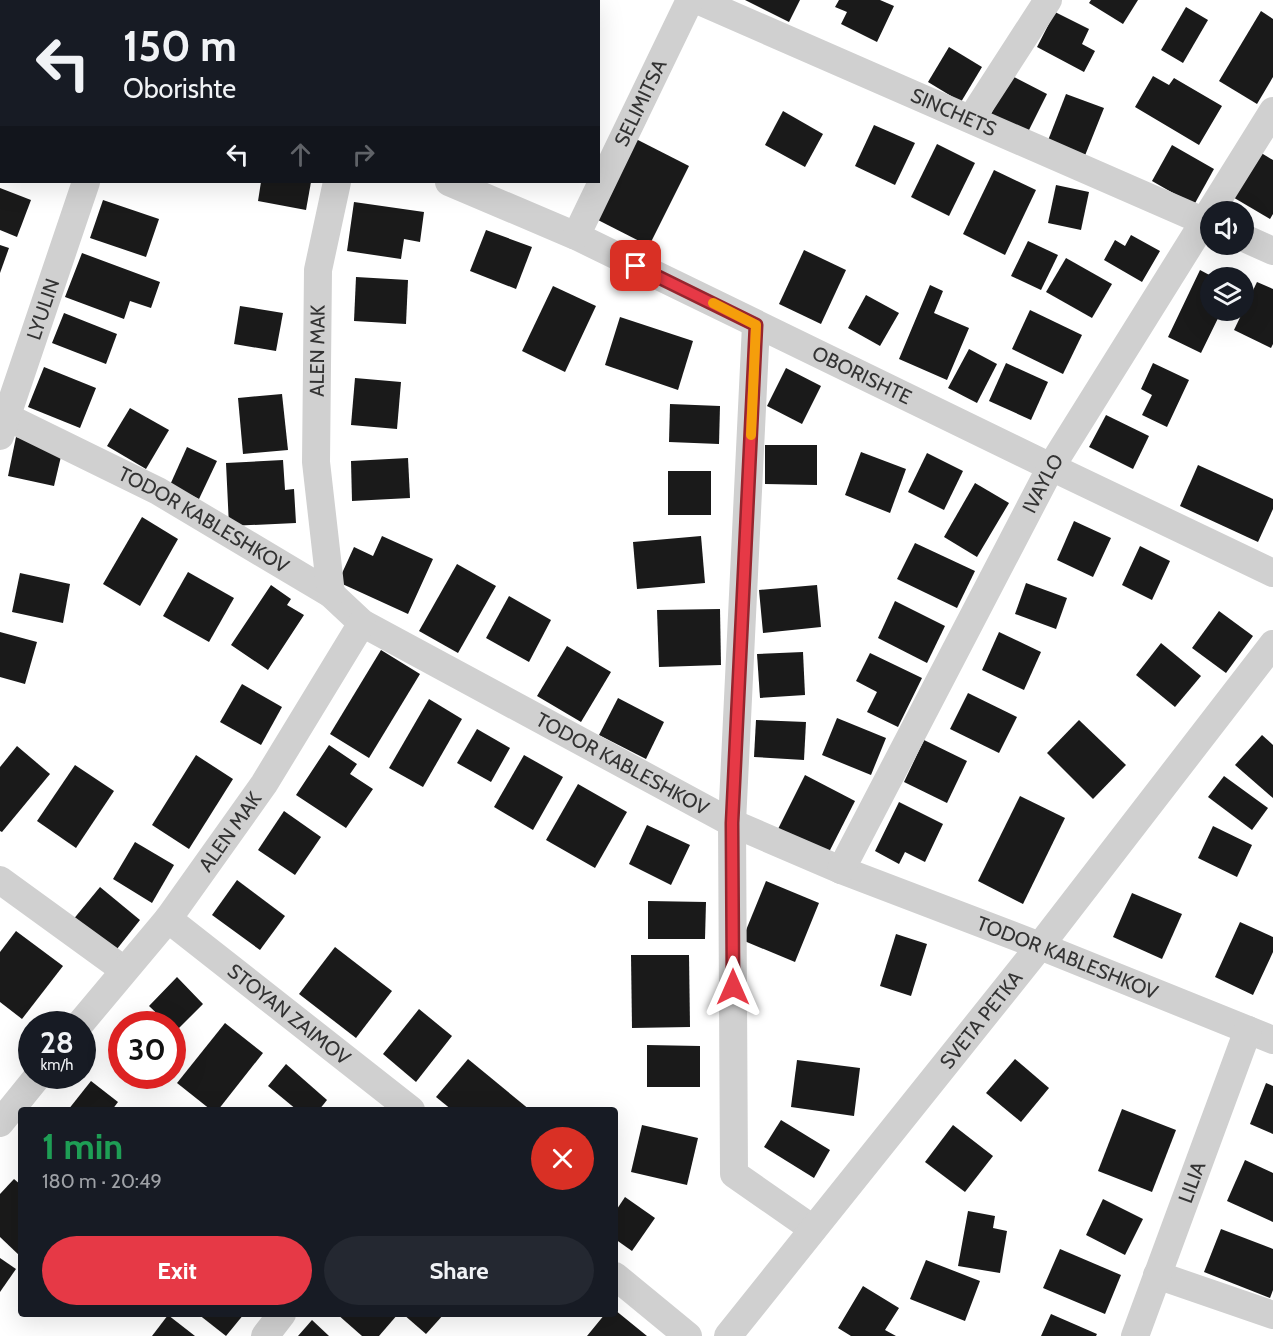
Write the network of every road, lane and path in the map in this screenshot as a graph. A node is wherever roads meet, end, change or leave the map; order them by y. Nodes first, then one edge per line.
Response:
1 (690, 0) edge
2 (697, 0) edge
3 (1047, 0) edge
4 (1273, 111) edge
5 (971, 120) junction
6 (86, 183) edge
7 (336, 183) edge
8 (451, 183) edge
9 (1219, 201) edge
10 (1200, 219) edge
11 (1200, 233) edge
12 (576, 236) junction
13 (1254, 242) edge
14 (1273, 251) edge
15 (756, 325) junction
16 (4, 426) edge
17 (1051, 467) junction
18 (1273, 573) edge
19 (331, 594) junction
20 (362, 623) junction
21 (1273, 644) edge
22 (732, 823) junction
23 (841, 870) junction
24 (0, 880) edge
25 (168, 919) junction
26 (1040, 946) junction
27 (124, 970) junction
28 (91, 1011) edge
29 (1261, 1035) edge
30 (27, 1089) edge
31 (407, 1107) edge
32 (0, 1123) edge
33 (813, 1229) junction
34 (1157, 1275) junction
35 (618, 1278) edge
36 (1273, 1315) edge
37 (280, 1317) edge
38 (265, 1336) edge
39 (688, 1336) edge
40 (728, 1336) edge
41 (1135, 1336) edge

1 - 12 street, SELIMITSA
2 - 5 street, SINCHETS
3 - 5 street
4 - 9 street, IVAYLO
5 - 10 street, SINCHETS
6 - 16 street, LYULIN
7 - 19 street, ALEN MAK
8 - 12 street, OBORISHTE
11 - 17 street, IVAYLO
12 - 15 street, OBORISHTE
13 - 14 street
15 - 17 street, OBORISHTE
15 - 22 street
16 - 19 street, TODOR KABLESHKOV
17 - 18 street, OBORISHTE
17 - 23 street, IVAYLO
19 - 20 street, TODOR KABLESHKOV
20 - 22 street, TODOR KABLESHKOV
20 - 25 street, ALEN MAK
21 - 26 street, SVETA PETKA
22 - 23 street, TODOR KABLESHKOV
22 - 33 street
23 - 26 street, TODOR KABLESHKOV
24 - 27 street
25 - 27 street, ALEN MAK
25 - 31 street, STOYAN ZAIMOV
26 - 29 street, TODOR KABLESHKOV
26 - 33 street, SVETA PETKA
27 - 28 street, ALEN MAK
29 - 34 street, LILIA
30 - 32 street
33 - 40 street, SVETA PETKA
34 - 36 street
34 - 41 street, LILIA
35 - 39 street
37 - 38 street

